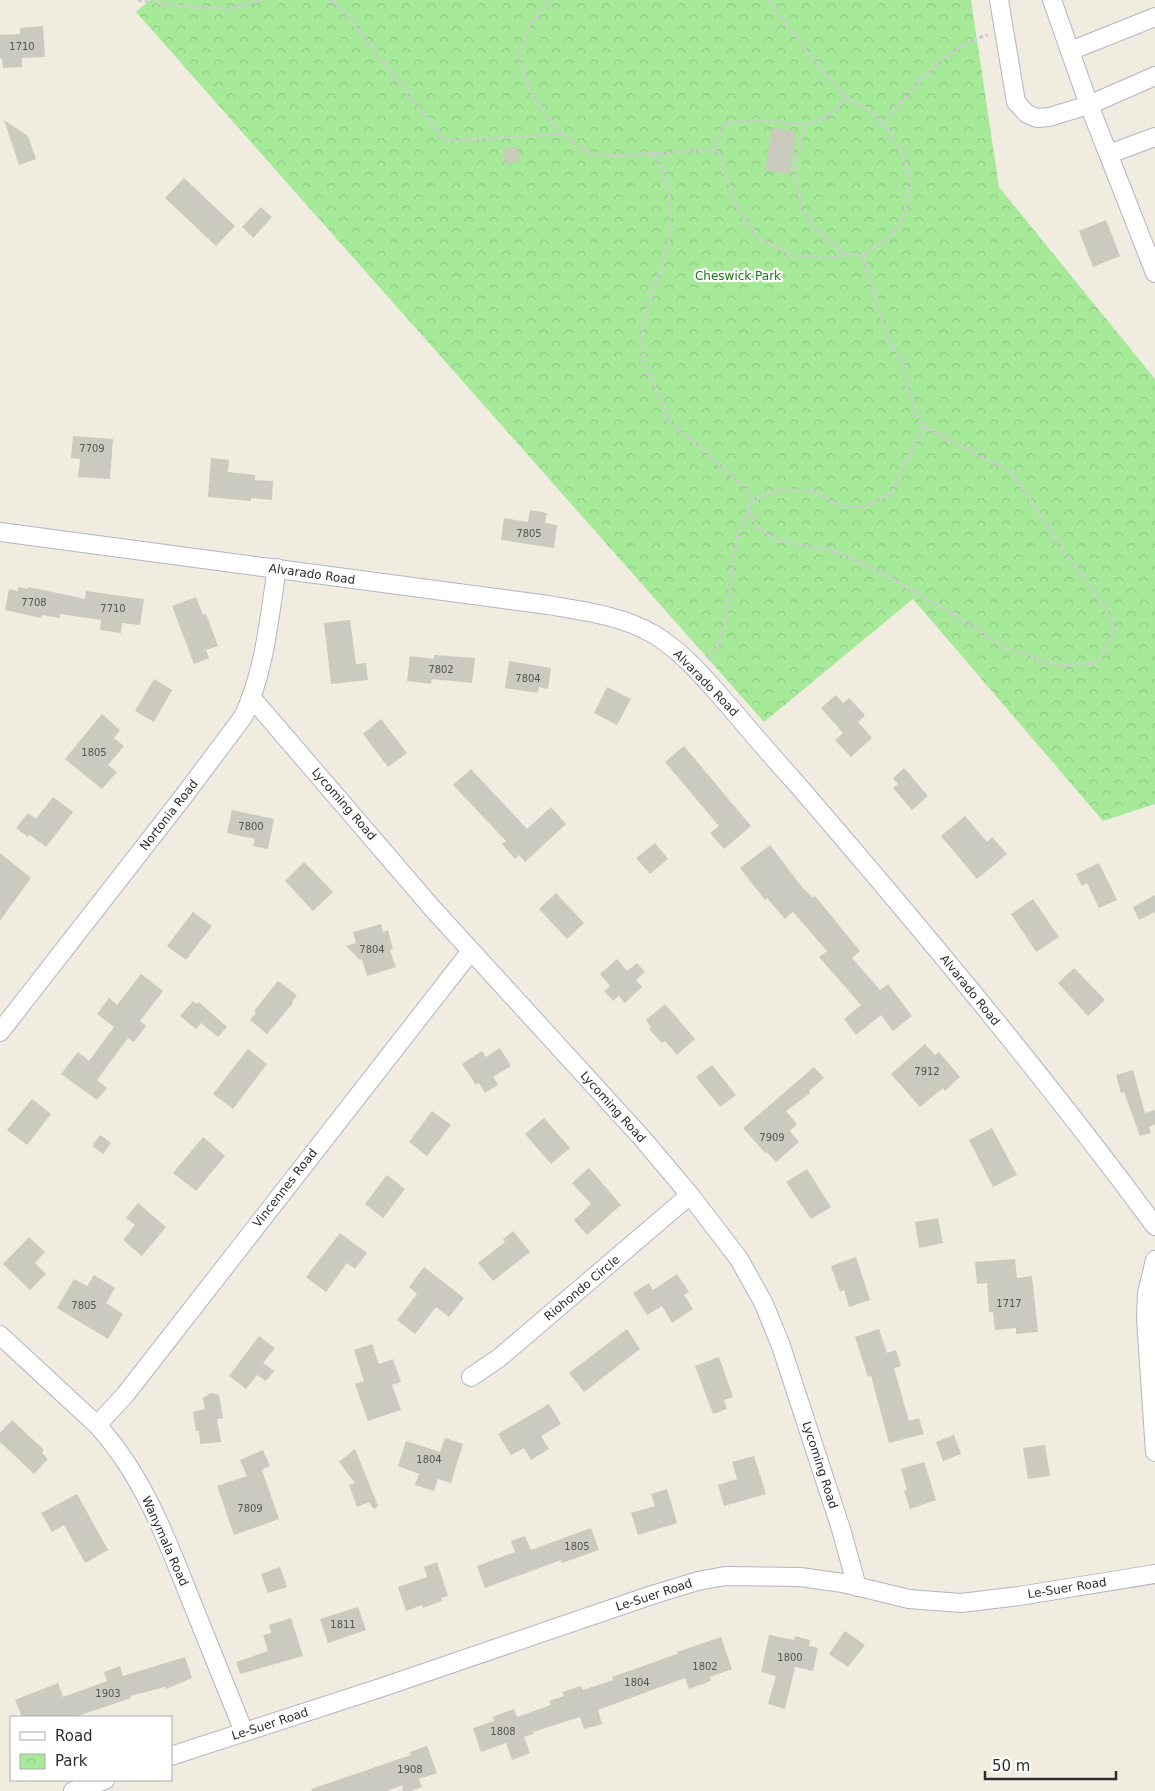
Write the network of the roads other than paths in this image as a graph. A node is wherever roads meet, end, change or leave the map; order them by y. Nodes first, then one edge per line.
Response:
1 (999, 0) edge
2 (1052, 0) edge
3 (1155, 17) edge
4 (1070, 50) junction
5 (1155, 76) edge
6 (1090, 105) junction
7 (1155, 137) edge
8 (1109, 154) junction
9 (1155, 273) edge
10 (0, 532) edge
11 (277, 568) junction
12 (251, 697) junction
13 (471, 951) junction
14 (0, 1032) edge
15 (690, 1195) junction
16 (1155, 1226) edge
17 (1155, 1260) edge
18 (0, 1335) edge
19 (471, 1377) dead end
20 (97, 1424) junction
21 (1155, 1452) edge
22 (1155, 1574) edge
23 (857, 1587) junction
24 (244, 1732) junction
25 (172, 1756) edge
26 (102, 1781) edge
27 (73, 1791) edge

1 - 6 street
2 - 4 street
3 - 4 street
4 - 6 street
5 - 6 street
6 - 8 street
7 - 8 street
8 - 9 street
10 - 11 street, Alvarado Road
11 - 12 street, Nortonia Road
11 - 16 street, Alvarado Road
12 - 13 street, Lycoming Road
12 - 14 street, Nortonia Road
13 - 15 street, Lycoming Road
13 - 20 street, Vincennes Road
15 - 19 street, Riohondo Circle
15 - 23 street, Lycoming Road
17 - 21 street
18 - 20 street, Wanymala Road
20 - 24 street, Wanymala Road
22 - 23 street, Le-Suer Road
23 - 24 street, Le-Suer Road
24 - 25 street, Le-Suer Road
26 - 27 street

